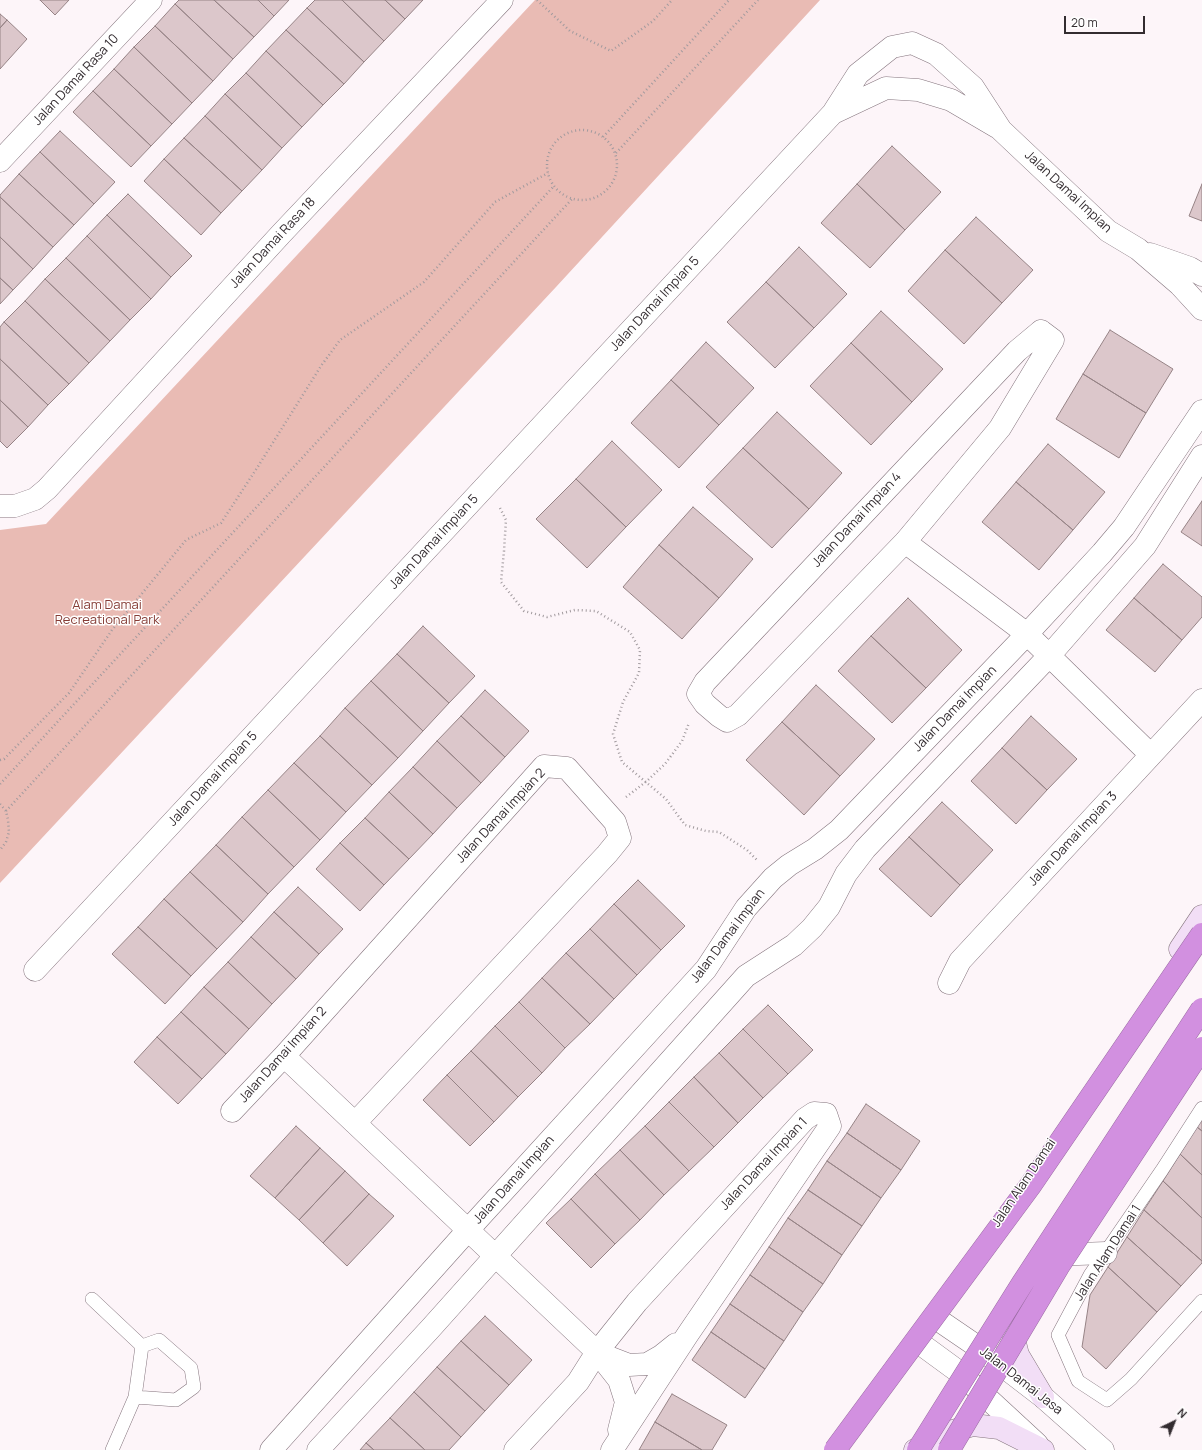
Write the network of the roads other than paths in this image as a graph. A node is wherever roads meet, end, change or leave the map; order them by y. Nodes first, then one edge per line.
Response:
1 (151, 0) edge
2 (502, 0) edge
3 (832, 113) junction
4 (1002, 130) junction
5 (0, 161) edge
6 (1138, 249) junction
7 (1202, 275) edge
8 (1202, 309) edge
9 (1202, 411) edge
10 (1202, 456) edge
11 (0, 506) edge
12 (905, 542) junction
13 (1027, 634) junction
14 (1049, 656) junction
15 (1202, 700) edge
16 (1151, 755) junction
17 (1202, 916) edge
18 (1202, 934) edge
19 (35, 970) dead end
20 (949, 982) dead end
21 (1202, 1000) edge
22 (1202, 1009) edge
23 (1202, 1048) edge
24 (284, 1056) junction
25 (1202, 1108) edge
26 (232, 1111) dead end
27 (355, 1123) junction
28 (468, 1230) junction
29 (1106, 1253) junction
30 (1038, 1255) junction
31 (494, 1256) junction
32 (92, 1299) dead end
33 (1202, 1301) edge
34 (934, 1317) junction
35 (688, 1334) junction
36 (918, 1342) junction
37 (142, 1346) junction
38 (978, 1347) junction
39 (597, 1352) junction
40 (959, 1372) junction
41 (135, 1397) junction
42 (1043, 1397) junction
43 (614, 1448) edge
44 (112, 1450) edge
45 (271, 1450) edge
46 (318, 1450) edge
47 (515, 1450) edge
48 (835, 1450) edge
49 (847, 1450) edge
50 (907, 1450) edge
51 (915, 1450) edge
52 (918, 1450) edge
53 (949, 1450) edge
54 (1043, 1450) edge
55 (1103, 1450) edge

1 - 5 street, Jalan Damai Rasa 10
2 - 11 street, Jalan Damai Rasa 18
3 - 4 street, Jalan Damai Impian
3 - 4 street, Jalan Damai Impian
3 - 19 street, Jalan Damai Impian 5
4 - 6 street, Jalan Damai Impian
6 - 7 street, Jalan Damai Impian
6 - 8 street, Jalan Damai Impian
9 - 13 street, Jalan Damai Impian
10 - 14 street
12 - 12 street, Jalan Damai Impian 4
12 - 13 street
13 - 14 street
13 - 28 street, Jalan Damai Impian
14 - 16 street
14 - 31 street
15 - 16 street, Jalan Damai Impian 3
16 - 20 street, Jalan Damai Impian 3
17 - 34 main road, Jalan Alam Damai
18 - 48 highway, bridge
21 - 30 main road
22 - 52 highway, bridge
23 - 53 highway, bridge
24 - 26 street, Jalan Damai Impian 2
24 - 27 street
24 - 27 street, Jalan Damai Impian 2
25 - 29 lane, Jalan Alam Damai 1
27 - 28 street
28 - 31 street
28 - 45 street, Jalan Damai Impian
29 - 30 street
29 - 33 lane, Jalan Alam Damai 1
30 - 38 main road
30 - 42 main road
31 - 39 street
31 - 46 street
32 - 37 lane
34 - 36 main road, Jalan Alam Damai
34 - 38 street, Jalan Damai Jasa
35 - 39 street, Jalan Damai Impian 1
35 - 39 street, Jalan Damai Impian 1
35 - 43 street, Jalan Damai Impian 1
36 - 40 street
36 - 49 main road, Jalan Alam Damai
37 - 41 lane
37 - 41 lane
38 - 40 main road
38 - 42 street, Jalan Damai Jasa
39 - 43 street, Jalan Damai Impian 1
39 - 47 street, Jalan Damai Impian 1
40 - 50 main road
40 - 54 street
41 - 44 lane
42 - 55 street, Jalan Damai Jasa
51 - 54 main road

